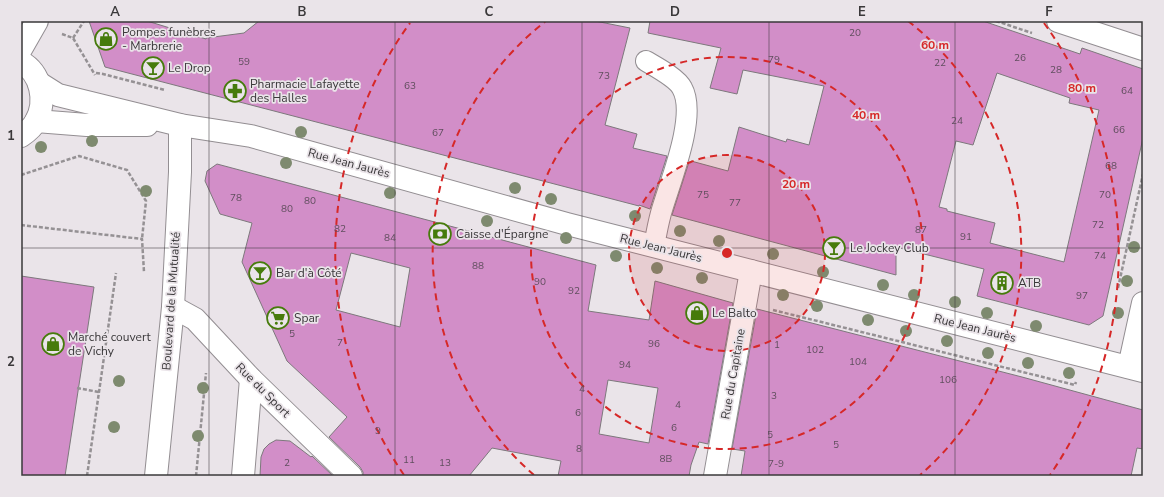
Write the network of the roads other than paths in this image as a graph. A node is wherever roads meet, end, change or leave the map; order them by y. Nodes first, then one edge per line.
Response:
1 (37, 21) edge
2 (1058, 21) edge
3 (21, 49) edge
4 (1143, 49) edge
5 (646, 61) dead end
6 (21, 62) edge
7 (39, 83) junction
8 (36, 121) junction
9 (180, 125) junction
10 (21, 136) edge
11 (654, 246) junction
12 (751, 271) junction
13 (1143, 303) edge
14 (173, 307) junction
15 (1136, 369) edge
16 (251, 379) junction
17 (156, 476) edge
18 (243, 476) edge
19 (351, 476) edge
20 (715, 476) edge

1 - 3 street
2 - 4 street
5 - 11 lane
6 - 7 street
7 - 8 street
7 - 9 street, Rue Jean Jaurès
8 - 9 street, Rue Jean Jaurès
8 - 10 street
9 - 11 street, Rue Jean Jaurès
9 - 14 street, Boulevard de la Mutualité
11 - 12 street, Rue Jean Jaurès
12 - 15 street, Rue Jean Jaurès
12 - 20 street, Rue du Capitaine
13 - 15 street
14 - 16 street, Rue du Sport
14 - 17 street, Boulevard de la Mutualité
16 - 18 street
16 - 19 street, Rue du Sport

